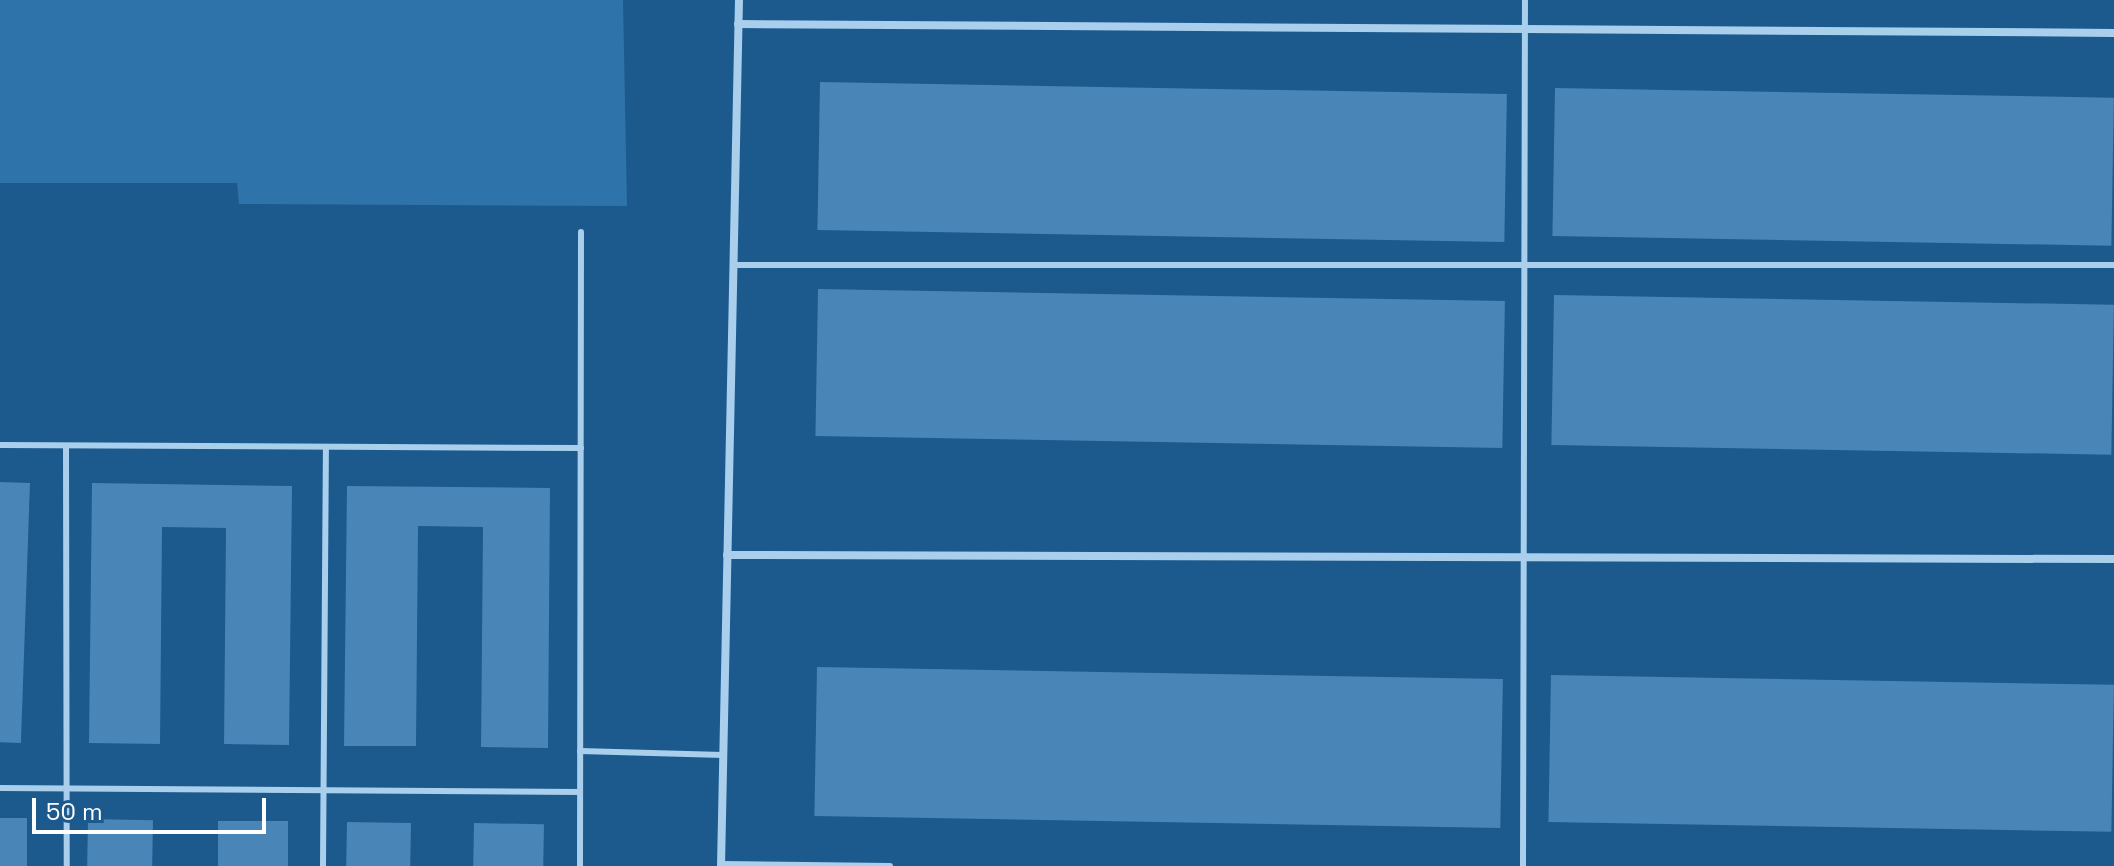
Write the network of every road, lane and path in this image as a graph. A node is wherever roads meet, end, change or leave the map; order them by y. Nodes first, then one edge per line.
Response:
1 (739, 0) edge
2 (1525, 0) edge
3 (738, 24) junction
4 (1525, 29) junction
5 (2114, 33) edge
6 (581, 232) dead end
7 (733, 265) junction
8 (1525, 265) junction
9 (2114, 265) edge
10 (0, 445) edge
11 (66, 446) junction
12 (326, 447) junction
13 (581, 448) junction
14 (727, 555) junction
15 (1524, 557) junction
16 (2114, 559) edge
17 (580, 751) junction
18 (723, 755) junction
19 (0, 788) edge
20 (67, 789) junction
21 (324, 790) junction
22 (580, 792) junction
23 (721, 865) edge
24 (67, 866) edge
25 (323, 866) edge
26 (580, 866) edge
27 (890, 866) edge
28 (1523, 866) edge

1 - 3 street
2 - 4 lane
3 - 4 street
3 - 7 street
4 - 5 street
4 - 8 lane
6 - 13 lane
7 - 8 lane
7 - 14 street
8 - 9 lane
8 - 15 lane
10 - 11 lane
11 - 12 lane
11 - 20 lane
12 - 13 lane
12 - 21 lane
13 - 17 lane
14 - 15 street
14 - 18 street
15 - 16 street
15 - 28 lane
17 - 18 lane
17 - 22 lane
18 - 23 street
19 - 20 lane
20 - 21 lane
20 - 24 lane
21 - 22 lane
21 - 25 lane
22 - 26 lane
23 - 27 lane

